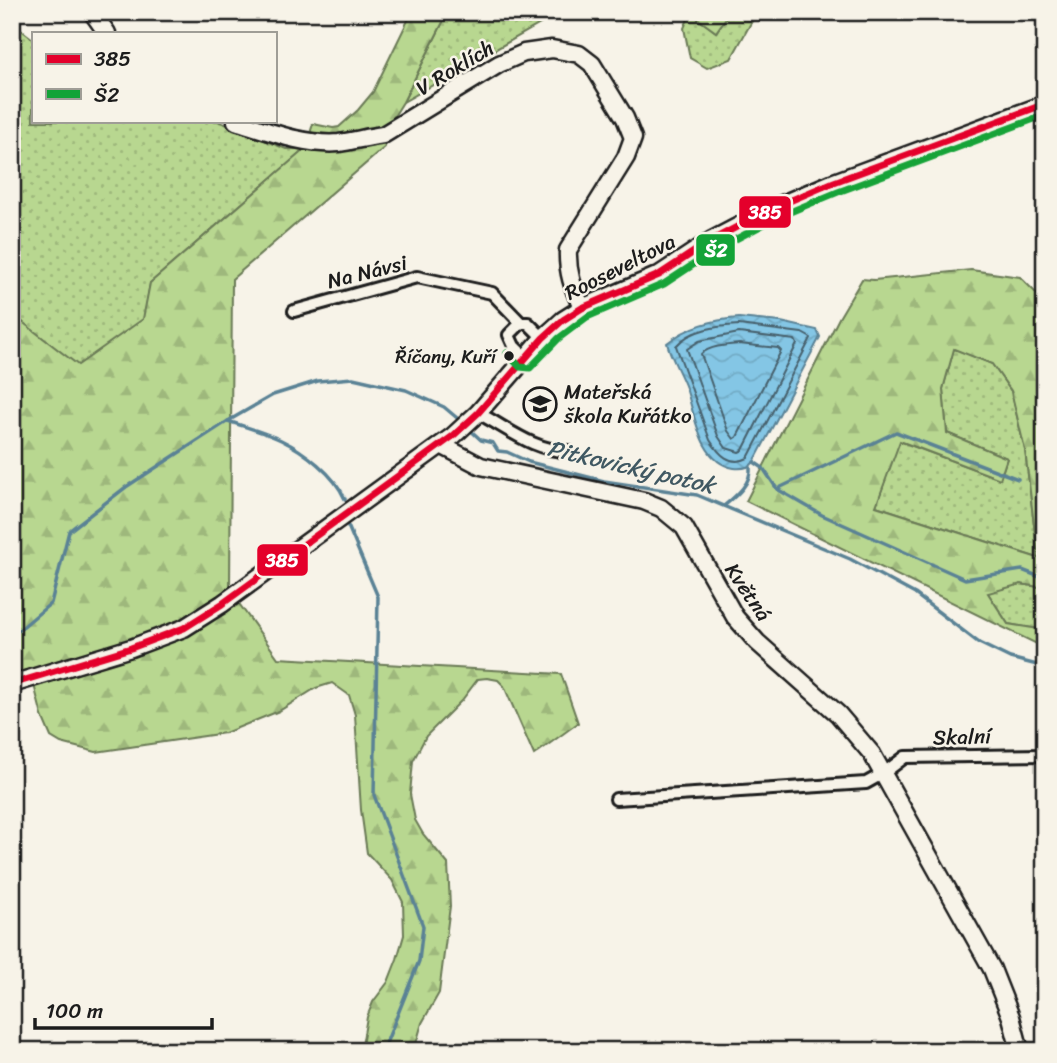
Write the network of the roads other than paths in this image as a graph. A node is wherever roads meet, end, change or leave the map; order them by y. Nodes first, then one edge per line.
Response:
1 (92, 12) edge
2 (106, 32) edge
3 (1045, 104) edge
4 (239, 122) edge
5 (582, 308) junction
6 (294, 311) dead end
7 (521, 323) junction
8 (543, 338) junction
9 (526, 358) junction
10 (475, 415) junction
11 (447, 440) junction
12 (568, 451) dead end
13 (12, 684) edge
14 (1045, 755) edge
15 (884, 773) junction
16 (616, 799) dead end
17 (1020, 1051) edge

1 - 2 street
3 - 5 street, Rooseveltova
4 - 5 street, V Roklích
5 - 8 street, Rooseveltova
6 - 7 street, Na Návsi
7 - 8 street, Na Návsi
7 - 9 street
8 - 9 street, Rooseveltova
9 - 10 street, Rooseveltova
10 - 11 street, Rooseveltova
10 - 12 street
11 - 13 street, Rooseveltova
11 - 15 street, Květná
14 - 15 street, Skalní
15 - 16 street, Skalní
15 - 17 street, Květná

